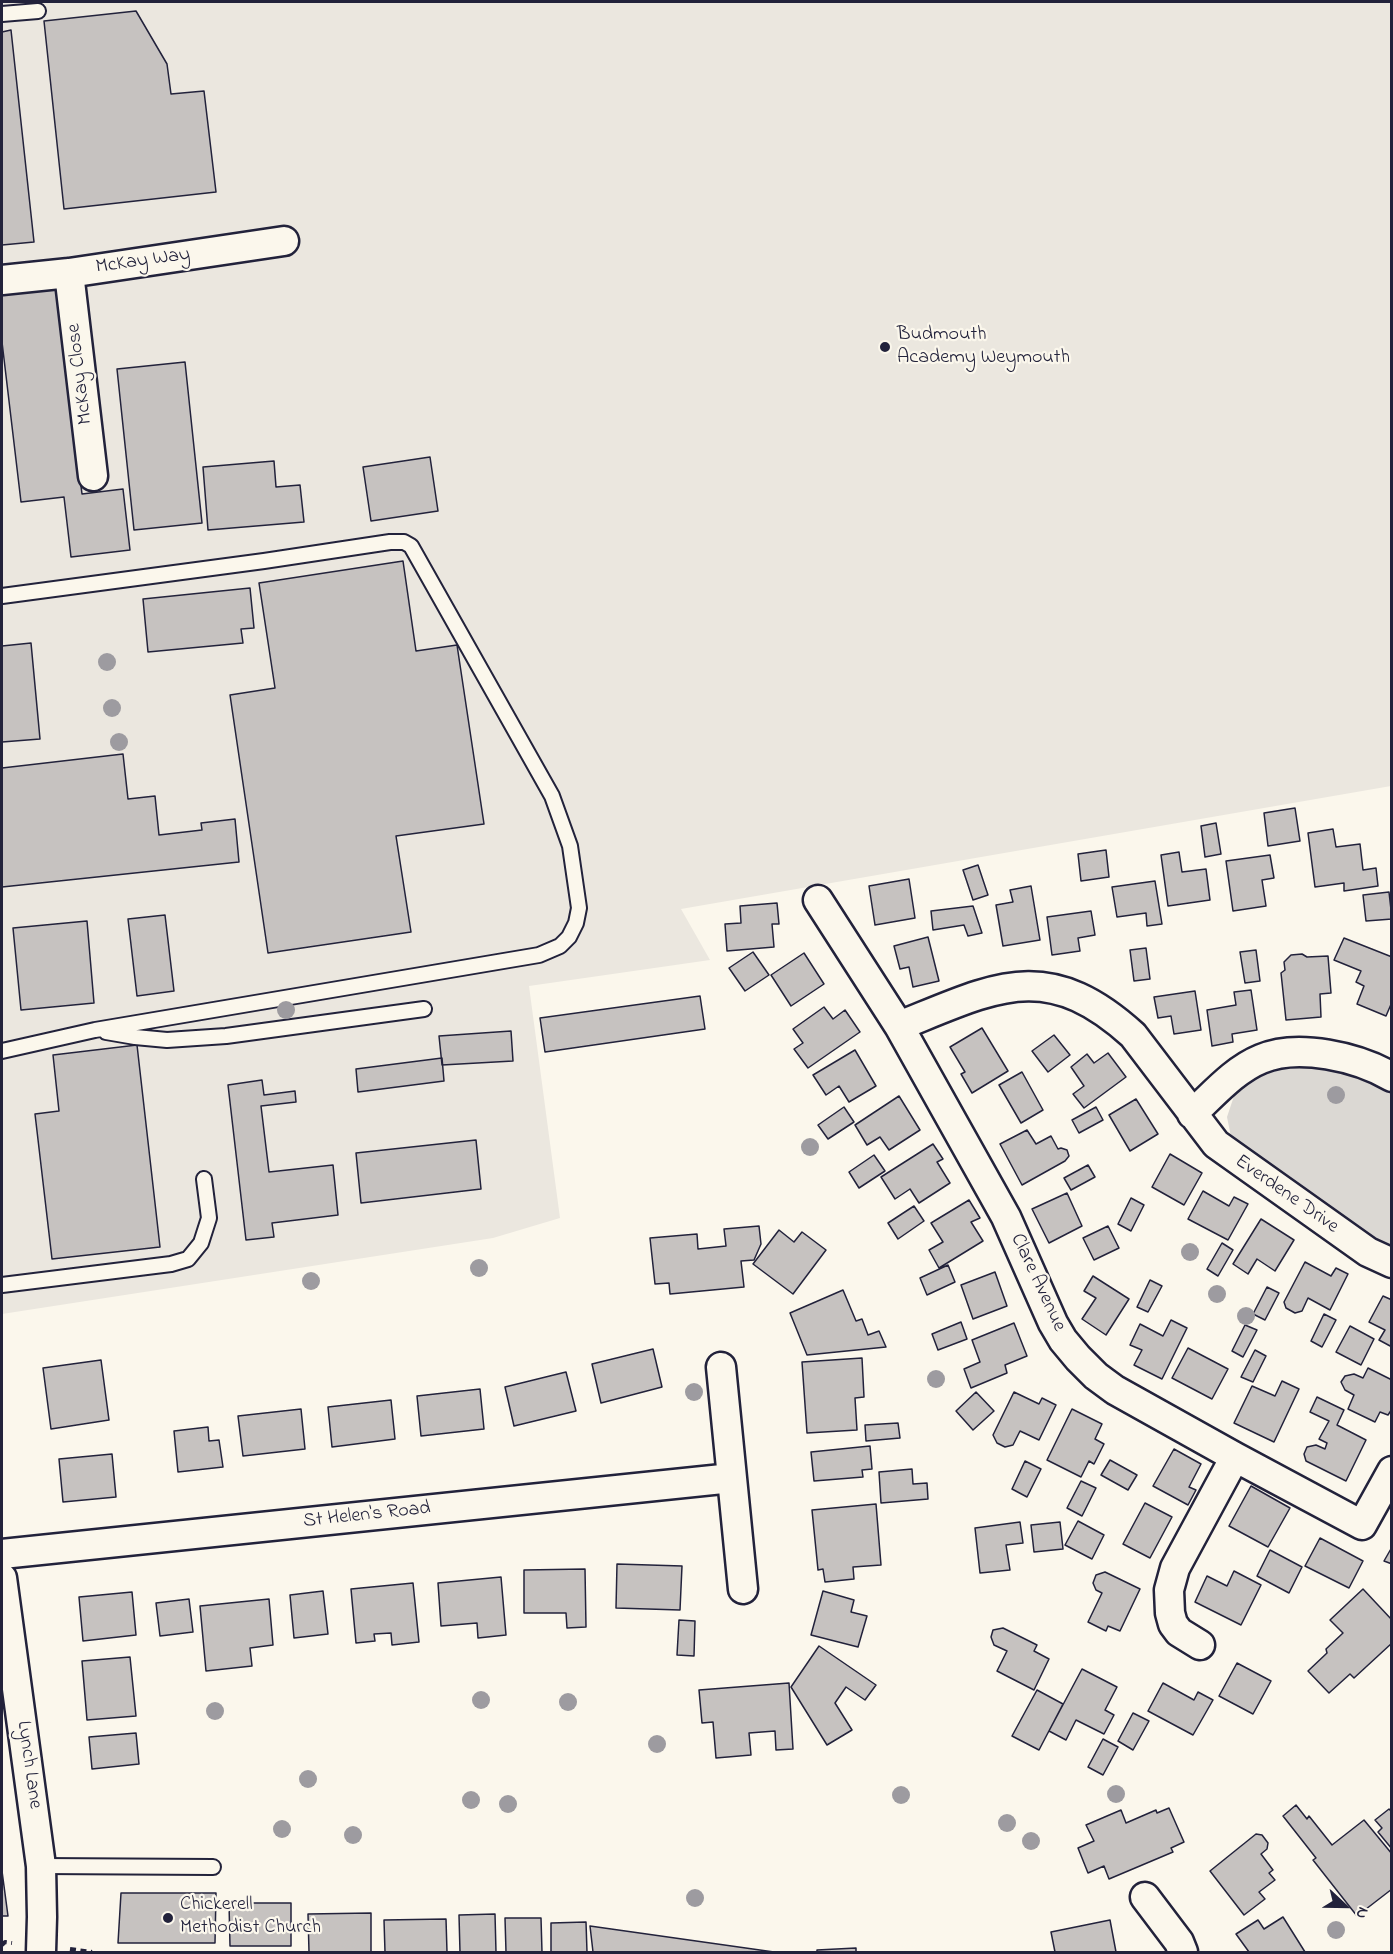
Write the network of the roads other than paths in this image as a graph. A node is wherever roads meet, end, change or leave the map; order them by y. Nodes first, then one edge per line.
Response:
1 (38, 11) dead end
2 (2, 14) edge
3 (284, 241) dead end
4 (69, 273) junction
5 (2, 280) edge
6 (93, 476) dead end
7 (2, 596) edge
8 (818, 900) dead end
9 (424, 1009) dead end
10 (899, 1026) junction
11 (95, 1029) junction
12 (2, 1051) edge
13 (1392, 1077) edge
14 (1192, 1114) junction
15 (204, 1179) dead end
16 (1392, 1263) edge
17 (2, 1285) edge
18 (721, 1367) dead end
19 (1235, 1457) junction
20 (1392, 1471) edge
21 (732, 1478) junction
22 (2, 1554) edge
23 (743, 1589) dead end
24 (2, 1590) edge
25 (1200, 1645) dead end
26 (41, 1866) junction
27 (213, 1867) dead end
28 (1144, 1897) dead end
29 (40, 1953) edge
30 (1183, 1953) edge

1 - 2 lane
3 - 4 street, McKay Way
4 - 5 street, McKay Way
4 - 6 street, McKay Close
7 - 11 lane
8 - 10 street, Clare Avenue
9 - 11 lane
10 - 14 street, Everdene Drive
10 - 19 street, Clare Avenue
11 - 12 lane
13 - 14 street
14 - 16 street, Everdene Drive
15 - 17 lane
18 - 21 street
19 - 20 street, Clare Avenue
19 - 25 street
21 - 22 street, St Helen's Road
21 - 23 street
24 - 26 street, Lynch Lane
26 - 27 lane
26 - 29 street, Lynch Lane
28 - 30 street

